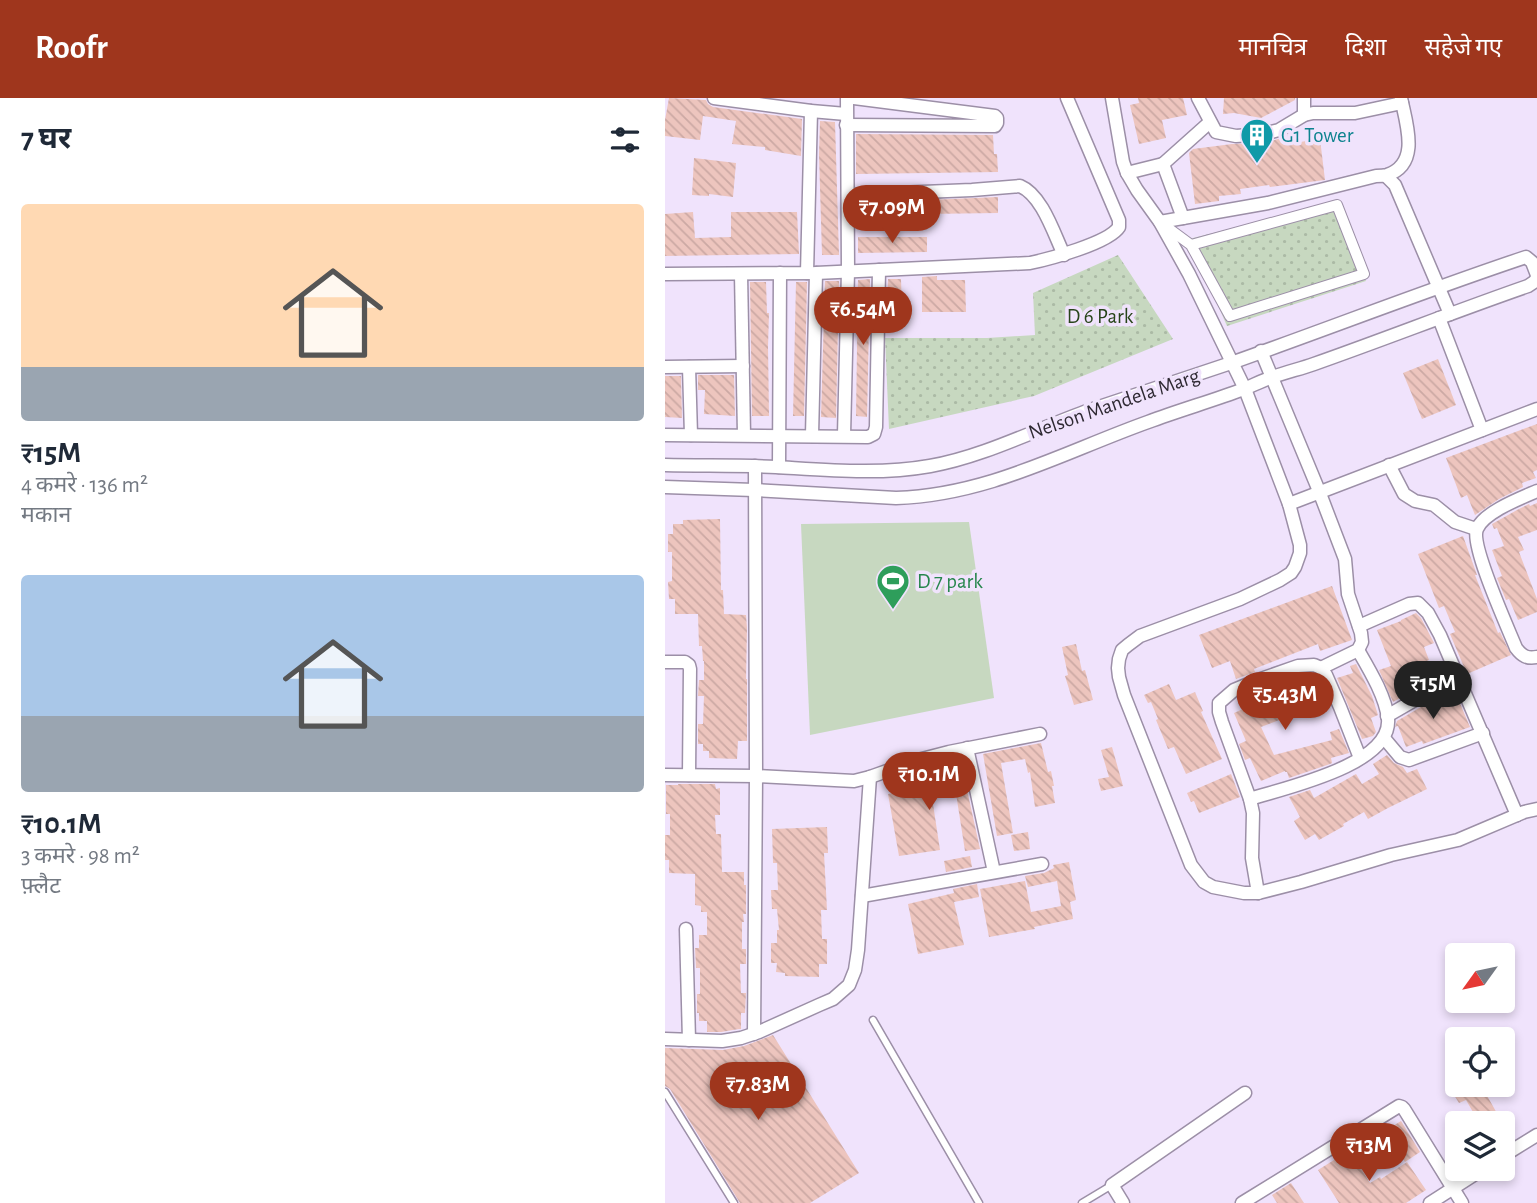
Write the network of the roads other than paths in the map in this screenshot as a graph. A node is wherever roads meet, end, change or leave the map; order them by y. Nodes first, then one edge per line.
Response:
1 (714, 98) edge
2 (847, 98) edge
3 (853, 98) edge
4 (1067, 98) edge
5 (1112, 98) edge
6 (1198, 98) edge
7 (1304, 98) edge
8 (1402, 101) edge
9 (811, 111) junction
10 (1304, 115) junction
11 (846, 119) junction
12 (1209, 122) junction
13 (1163, 164) junction
14 (1127, 173) junction
15 (1386, 176) junction
16 (848, 195) junction
17 (1184, 218) junction
18 (1160, 222) junction
19 (1191, 245) junction
20 (1063, 255) junction
21 (879, 270) junction
22 (848, 271) junction
23 (780, 273) junction
24 (812, 273) junction
25 (665, 274) edge
26 (741, 274) junction
27 (1537, 277) edge
28 (1439, 286) junction
29 (1444, 316) junction
30 (1261, 351) junction
31 (1232, 363) junction
32 (743, 366) junction
33 (689, 367) junction
34 (665, 368) edge
35 (1272, 377) junction
36 (1245, 389) junction
37 (1537, 409) edge
38 (1482, 430) junction
39 (665, 435) edge
40 (691, 435) junction
41 (744, 435) junction
42 (780, 435) junction
43 (812, 435) junction
44 (844, 435) junction
45 (665, 465) edge
46 (1389, 465) junction
47 (755, 466) junction
48 (779, 467) junction
49 (665, 487) edge
50 (754, 489) junction
51 (1319, 491) junction
52 (1537, 491) edge
53 (1289, 504) junction
54 (1476, 529) junction
55 (1359, 626) junction
56 (1358, 650) junction
57 (1537, 657) edge
58 (665, 662) edge
59 (1321, 668) junction
60 (1458, 675) junction
61 (1387, 716) junction
62 (1483, 733) junction
63 (1040, 734) dead end
64 (1384, 738) junction
65 (967, 748) junction
66 (1360, 758) junction
67 (665, 775) edge
68 (689, 775) junction
69 (756, 776) junction
70 (870, 777) junction
71 (1251, 799) junction
72 (1537, 809) edge
73 (1517, 815) junction
74 (1042, 864) dead end
75 (994, 872) junction
76 (1258, 892) junction
77 (862, 896) junction
78 (686, 929) dead end
79 (873, 1020) dead end
80 (754, 1034) junction
81 (665, 1039) edge
82 (689, 1040) junction
83 (665, 1092) edge
84 (1245, 1093) dead end
85 (1537, 1135) edge
86 (1515, 1149) edge
87 (1464, 1181) edge
88 (1112, 1185) junction
89 (1453, 1188) junction
90 (734, 1203) edge
91 (979, 1203) edge
92 (1082, 1203) edge
93 (1123, 1203) edge
94 (1242, 1203) edge
95 (1430, 1203) edge
96 (1462, 1203) edge

1 - 9 street
2 - 11 street
3 - 11 street
4 - 20 street
5 - 14 street
6 - 12 street
7 - 10 street
8 - 10 street
8 - 15 street
9 - 11 street
9 - 24 street
10 - 12 street
11 - 16 street
12 - 13 street
13 - 14 street
13 - 17 street
14 - 18 street
15 - 17 street
15 - 28 street
16 - 20 street
16 - 22 street
17 - 18 street
18 - 19 street
18 - 31 street
19 - 19 street
20 - 21 street
21 - 22 street
21 - 44 street
22 - 24 street
22 - 44 street
23 - 24 street
23 - 26 street
23 - 42 street
24 - 43 street
25 - 26 street
26 - 32 street
27 - 28 street, Nelson Mandela Marg
27 - 29 street, Nelson Mandela Marg
28 - 29 street
28 - 30 street, Nelson Mandela Marg
29 - 35 street, Nelson Mandela Marg
29 - 38 street
30 - 31 street, Nelson Mandela Marg
30 - 35 street
31 - 36 street
31 - 48 street, Nelson Mandela Marg
32 - 33 street
32 - 41 street
33 - 34 street
33 - 40 street
35 - 36 street, Nelson Mandela Marg
35 - 51 street
36 - 50 street, Nelson Mandela Marg
36 - 53 street
37 - 38 street
38 - 46 street
39 - 40 street
40 - 41 street
41 - 42 street
42 - 43 street
42 - 48 street
43 - 44 street
45 - 47 street, Nelson Mandela Marg
46 - 51 street
46 - 54 street
47 - 48 street, Nelson Mandela Marg
47 - 50 street
49 - 50 street, Nelson Mandela Marg
50 - 69 street
51 - 53 street
51 - 55 street
52 - 54 street
53 - 76 street
54 - 57 street
55 - 56 street
55 - 60 street
56 - 59 street
56 - 61 street
58 - 68 street
59 - 66 street
59 - 71 street
60 - 61 street
60 - 62 street
61 - 64 street
62 - 64 street
62 - 73 street
63 - 65 street
64 - 66 street
65 - 70 street
65 - 75 street
66 - 71 street
67 - 68 street
68 - 69 street
69 - 70 street
69 - 80 street
70 - 77 street
71 - 76 street
72 - 73 street
73 - 76 street
74 - 75 street
75 - 77 street
77 - 80 street
78 - 82 street
79 - 91 lane
80 - 82 street
81 - 82 street
83 - 90 lane
84 - 88 street
85 - 86 street
87 - 89 street
88 - 92 lane
88 - 93 street
89 - 94 street
89 - 95 street
89 - 96 street

